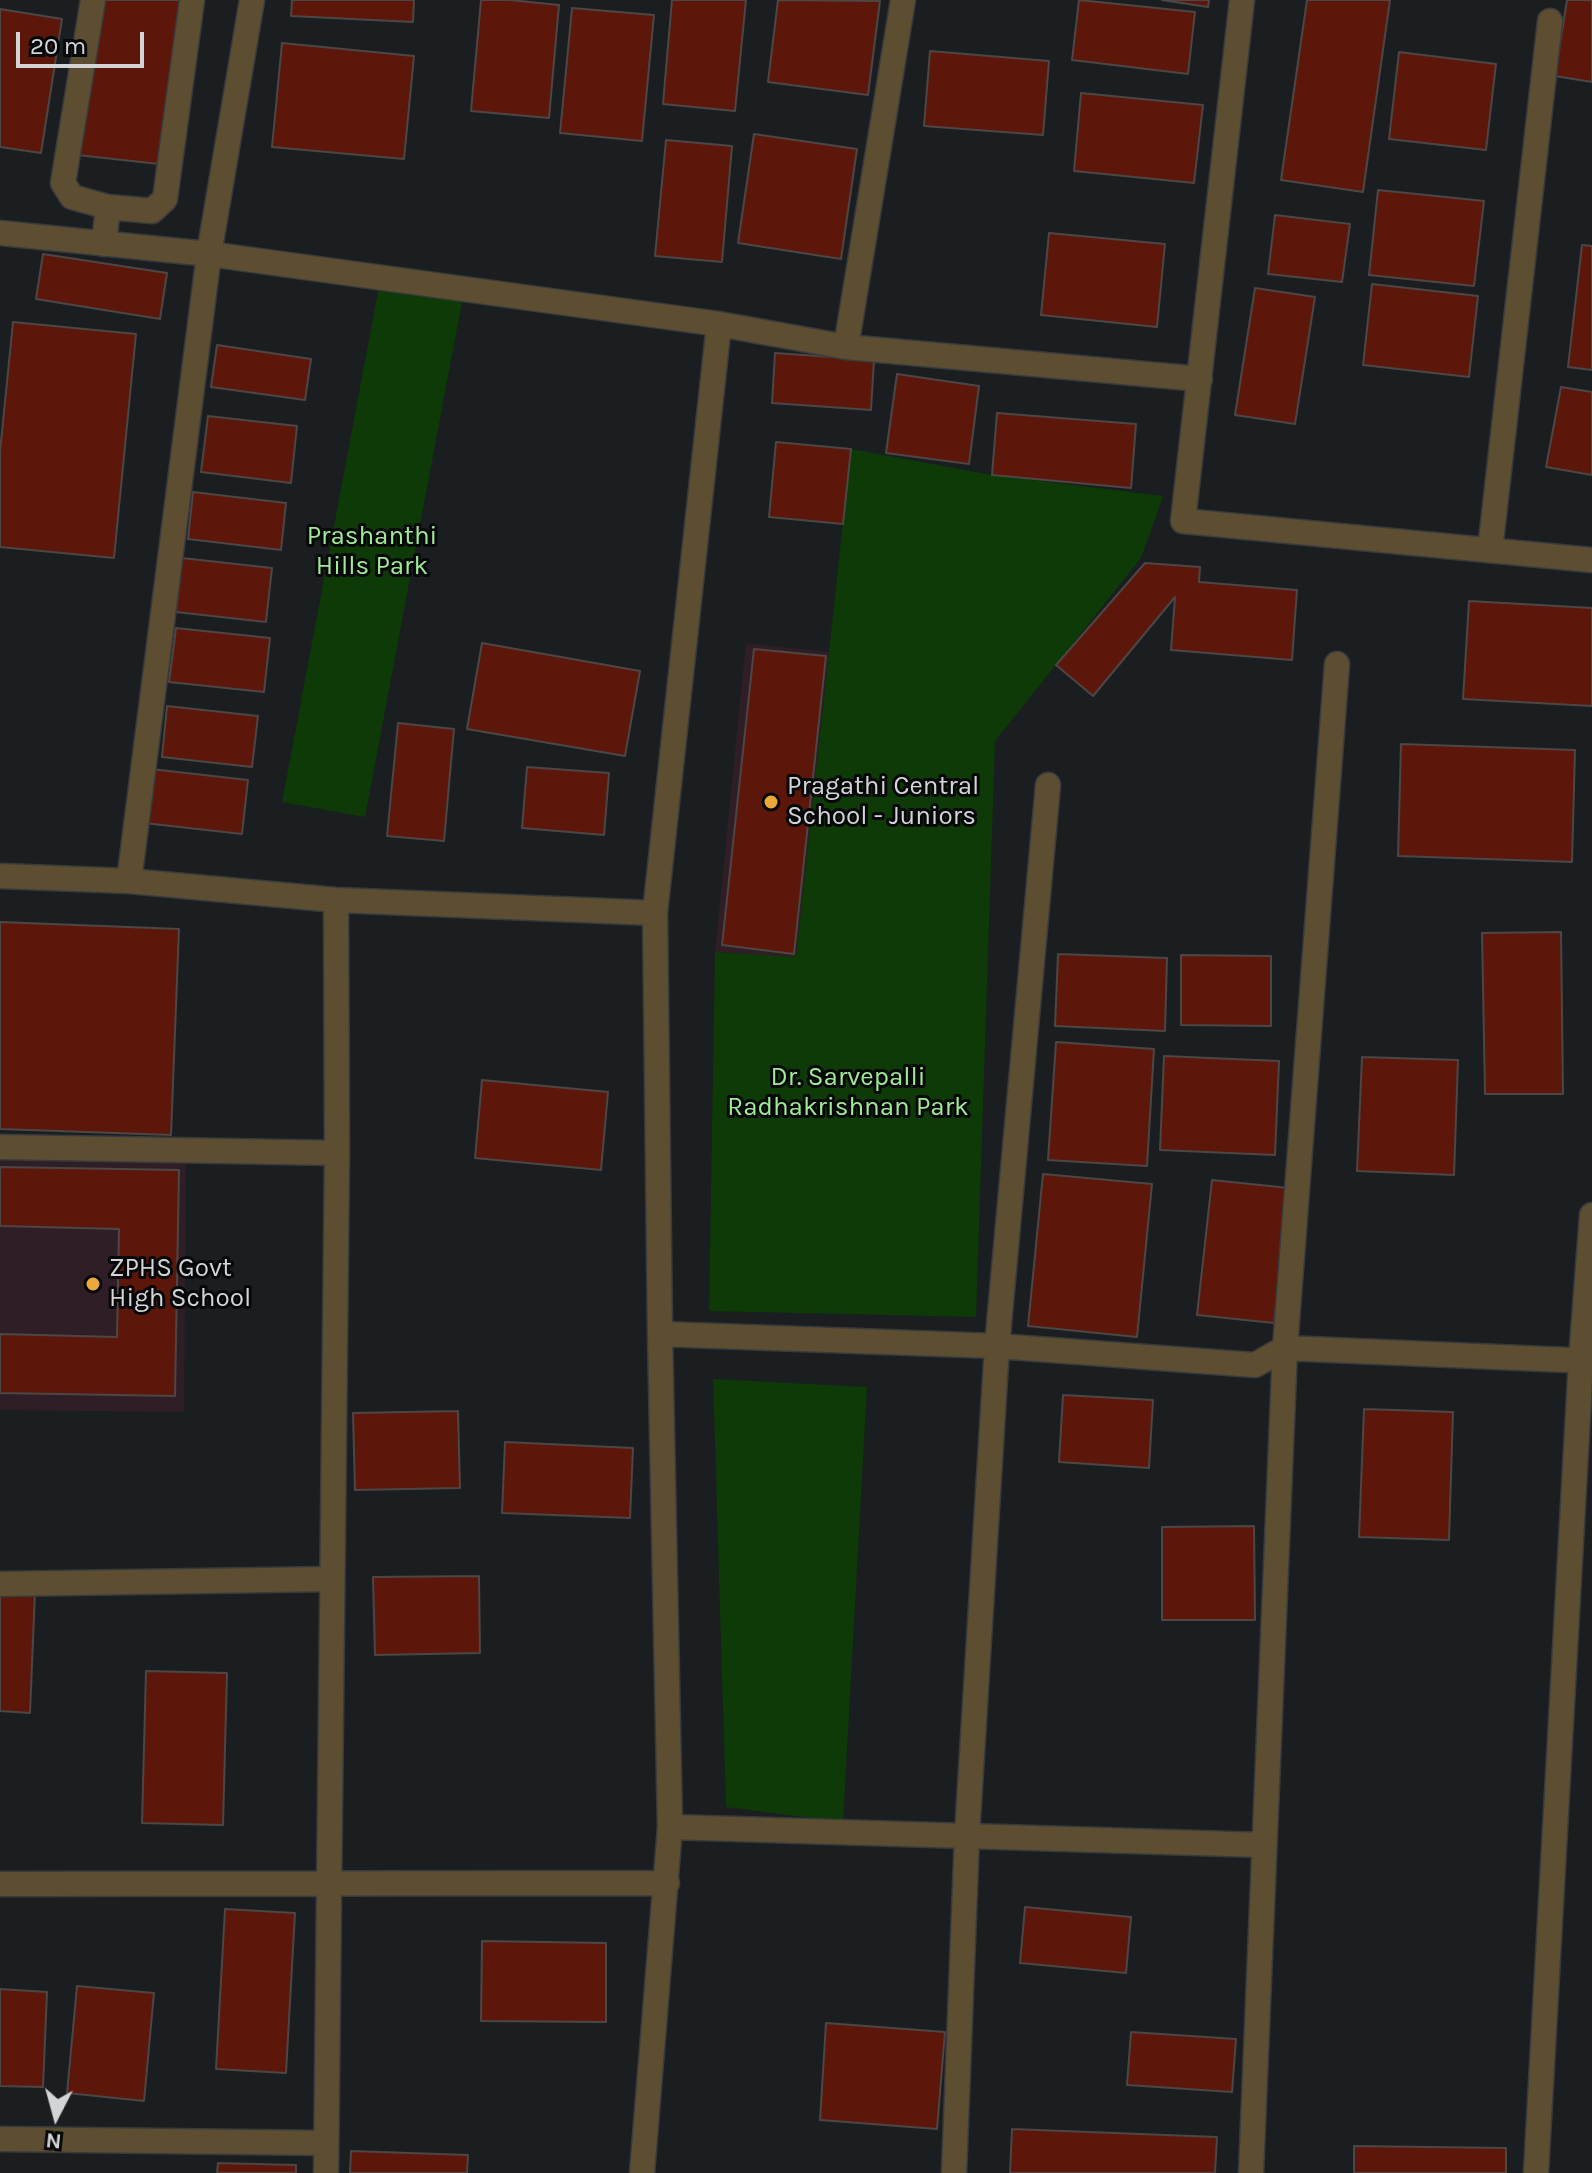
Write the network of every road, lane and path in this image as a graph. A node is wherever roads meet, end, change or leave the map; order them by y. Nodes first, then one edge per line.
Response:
1 (93, 0) edge
2 (192, 0) edge
3 (252, 0) edge
4 (903, 0) edge
5 (1242, 0) edge
6 (1550, 21) dead end
7 (108, 207) junction
8 (0, 233) edge
9 (104, 244) junction
10 (209, 254) junction
11 (719, 324) junction
12 (846, 347) junction
13 (1200, 379) junction
14 (1490, 550) junction
15 (1592, 560) edge
16 (1337, 664) dead end
17 (1048, 785) dead end
18 (0, 876) edge
19 (129, 881) junction
20 (336, 900) junction
21 (655, 913) junction
22 (0, 1147) edge
23 (337, 1153) junction
24 (1592, 1215) edge
25 (660, 1334) junction
26 (997, 1346) junction
27 (1285, 1348) junction
28 (1586, 1361) edge
29 (332, 1579) junction
30 (0, 1584) edge
31 (670, 1827) junction
32 (967, 1835) junction
33 (1264, 1845) junction
34 (329, 1883) junction
35 (667, 1883) junction
36 (0, 1884) edge
37 (0, 2139) edge
38 (326, 2143) junction
39 (326, 2173) edge
40 (642, 2173) edge
41 (954, 2173) edge
42 (1251, 2173) edge
43 (1536, 2173) edge

1 - 7 street
2 - 7 street
3 - 10 street
4 - 12 street
5 - 13 street
6 - 14 street
7 - 9 street
8 - 9 street
9 - 10 street
10 - 11 street
10 - 19 street
11 - 12 street
11 - 21 street
12 - 13 street
13 - 14 street
14 - 15 street
16 - 27 street
17 - 26 street
18 - 19 street
19 - 20 street
20 - 21 street
20 - 23 street
21 - 25 street
22 - 23 street
23 - 29 street
24 - 28 street
25 - 26 street
25 - 31 street
26 - 27 street
26 - 32 street
27 - 28 street
27 - 33 street
28 - 43 street
29 - 30 street
29 - 34 street
31 - 32 street
31 - 35 street
32 - 33 street
32 - 41 street
33 - 42 street
34 - 35 street
34 - 36 street
34 - 38 street
35 - 40 street
37 - 38 street
38 - 39 street

